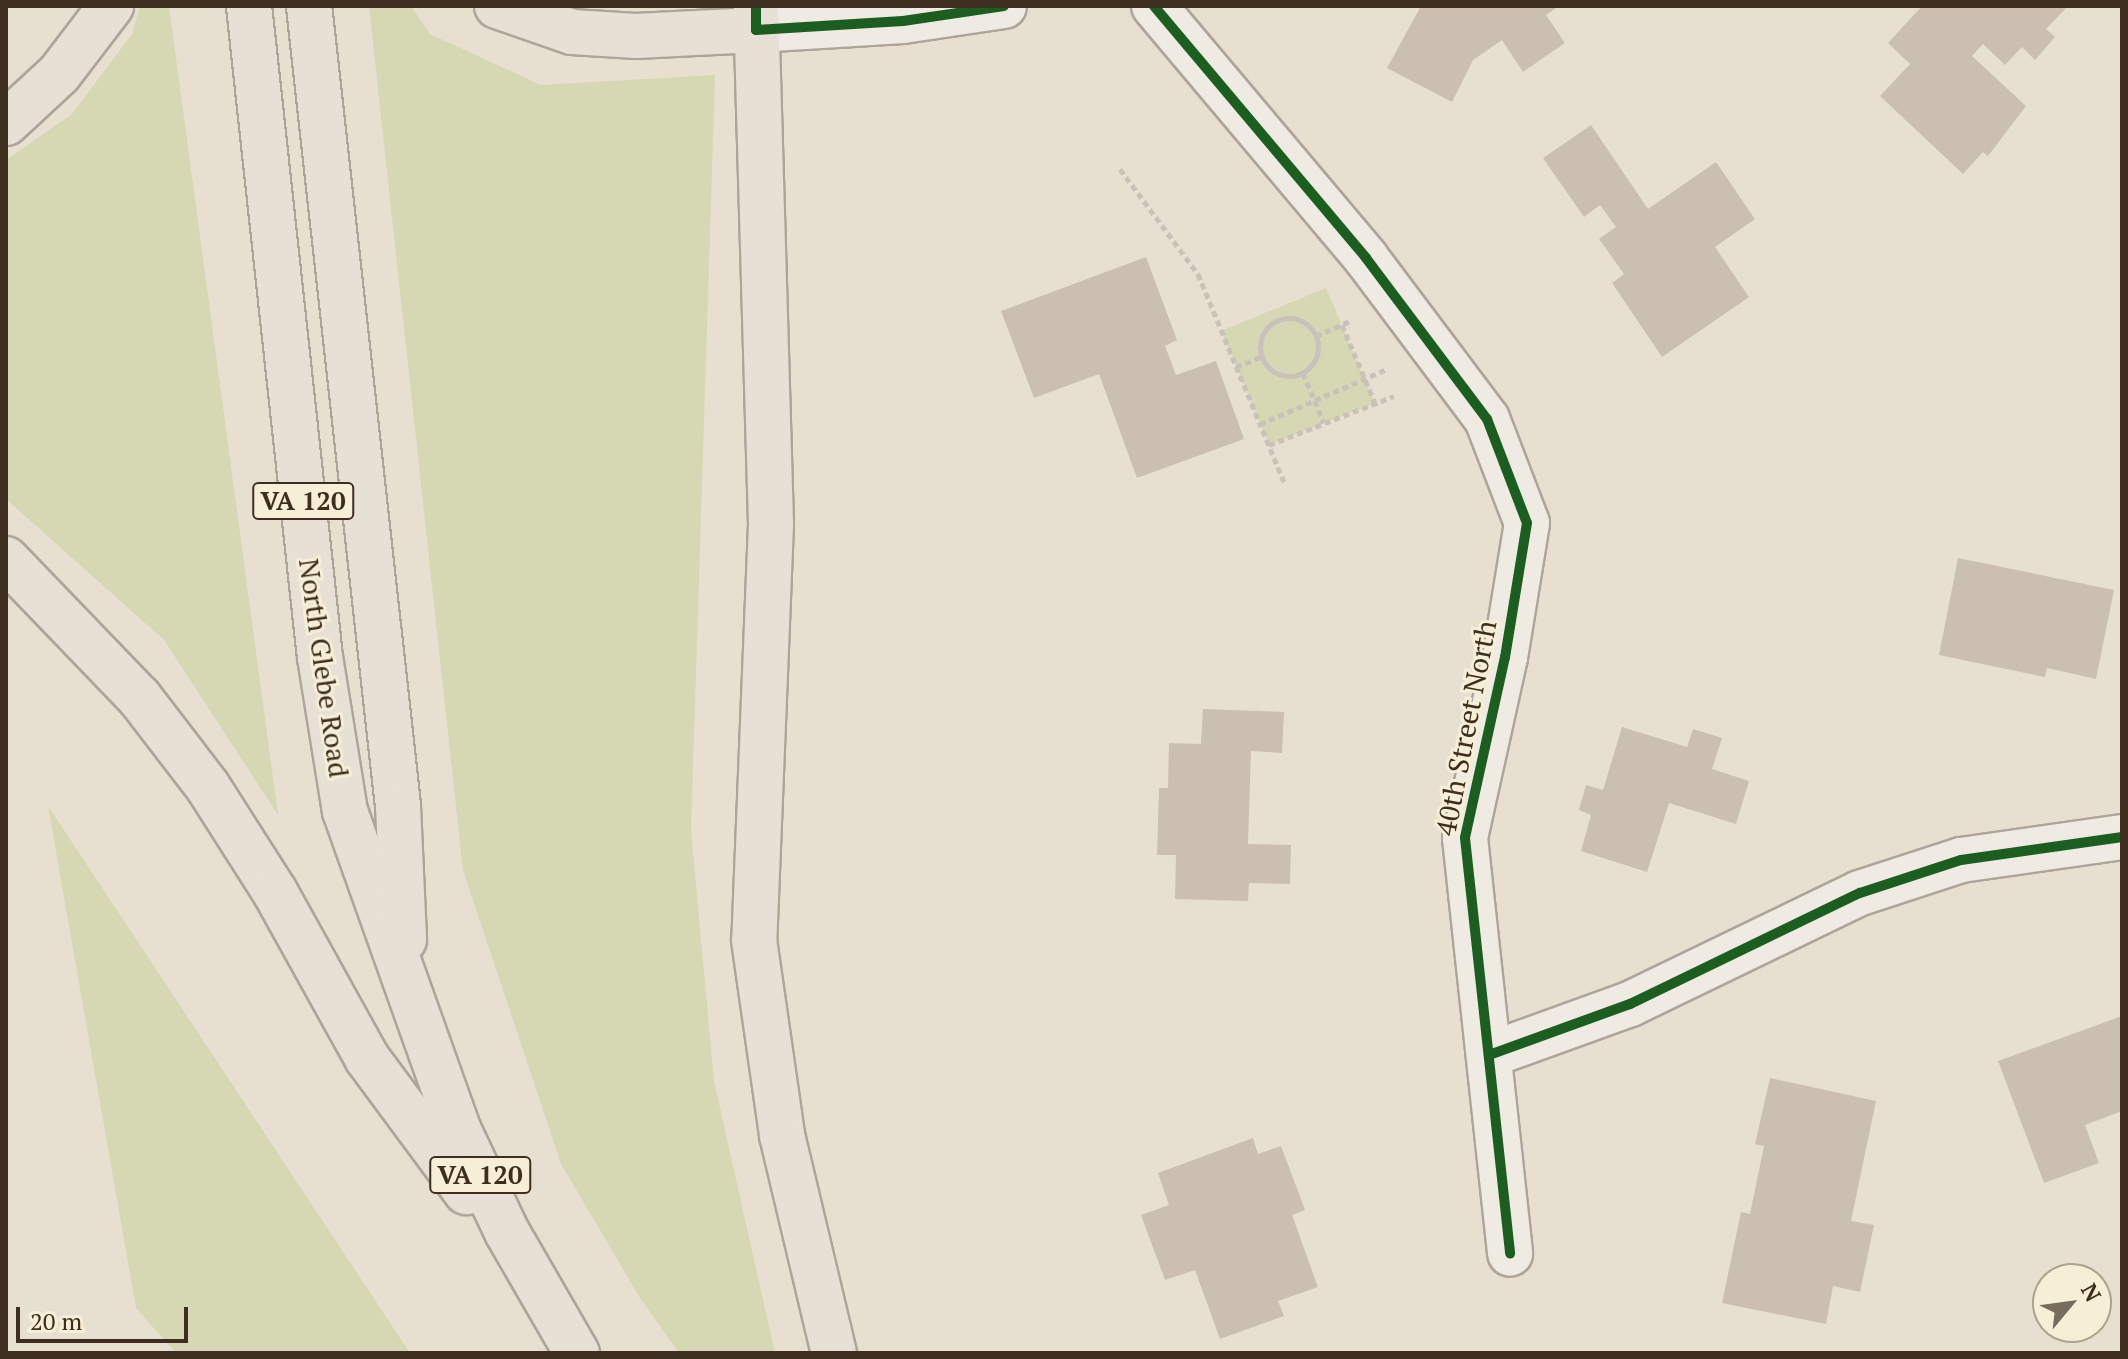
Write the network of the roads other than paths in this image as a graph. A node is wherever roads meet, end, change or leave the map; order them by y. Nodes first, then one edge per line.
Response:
1 (111, 6) edge
2 (249, 6) edge
3 (309, 6) edge
4 (497, 6) edge
5 (1004, 6) edge
6 (1154, 6) edge
7 (756, 18) edge
8 (6, 123) edge
9 (6, 559) edge
10 (2122, 837) edge
11 (406, 987) junction
12 (1489, 1055) junction
13 (1510, 1254) dead end
14 (538, 1289) junction
15 (577, 1353) edge
16 (834, 1353) edge

1 - 8 main road
2 - 11 main road, North Glebe Road / VA 120
3 - 11 main road, North Glebe Road / VA 120
4 - 7 main road
5 - 7 street
6 - 12 street, 40th Street North
7 - 16 main road
9 - 14 main road
10 - 12 street
11 - 14 main road, North Glebe Road / VA 120
12 - 13 street, 40th Street North
14 - 15 main road, North Glebe Road / VA 120

